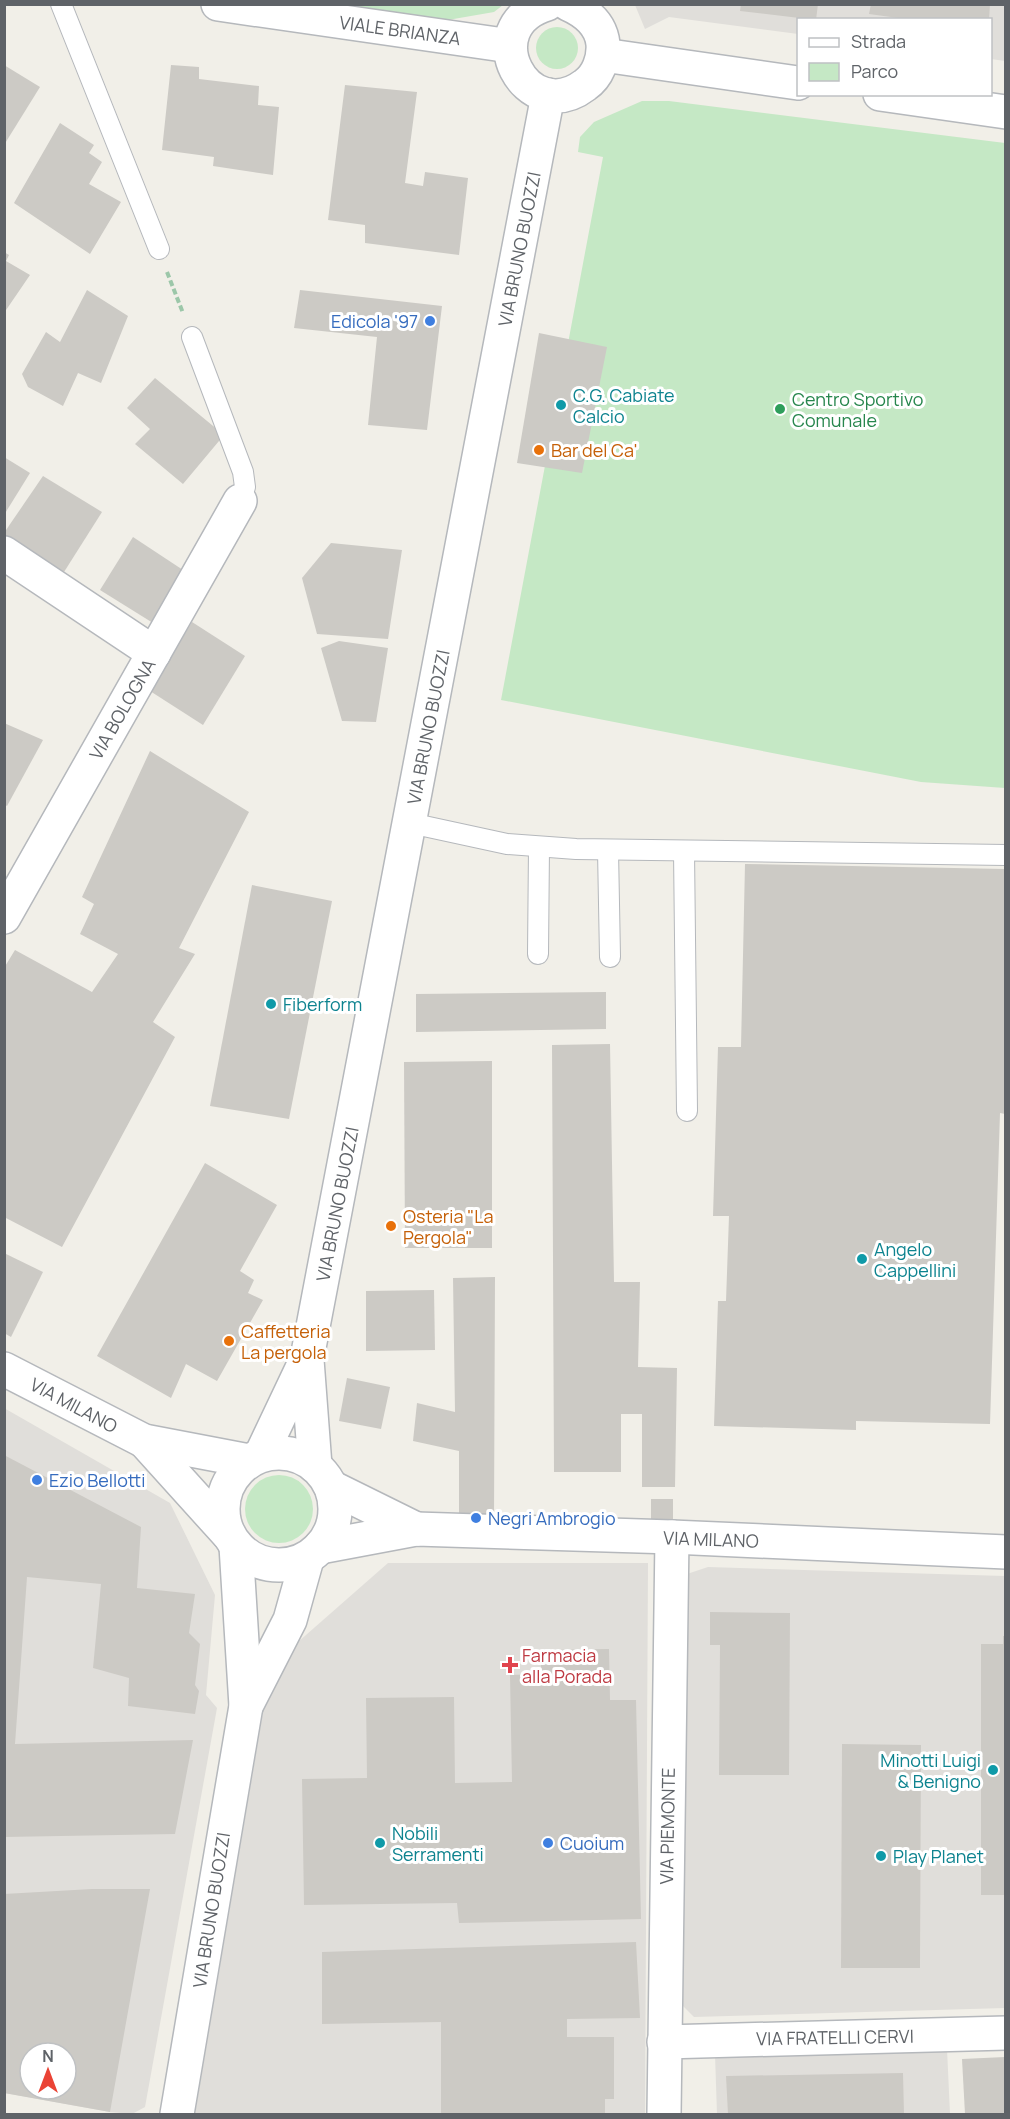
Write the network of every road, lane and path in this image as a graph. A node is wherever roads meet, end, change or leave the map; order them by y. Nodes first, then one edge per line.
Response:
1 (61, 4) edge
2 (218, 4) edge
3 (546, 4) edge
4 (568, 4) edge
5 (510, 46) junction
6 (603, 55) junction
7 (797, 83) edge
8 (548, 95) junction
9 (894, 96) edge
10 (1005, 112) edge
11 (159, 249) joint
12 (192, 337) joint
13 (240, 501) joint
14 (4, 553) edge
15 (154, 653) junction
16 (410, 823) junction
17 (539, 847) junction
18 (608, 850) junction
19 (684, 851) junction
20 (1005, 855) edge
21 (4, 917) edge
22 (538, 954) dead end
23 (610, 957) dead end
24 (687, 1111) dead end
25 (307, 1358) junction
26 (4, 1369) edge
27 (144, 1442) junction
28 (255, 1458) junction
29 (323, 1477) junction
30 (416, 1529) junction
31 (672, 1537) junction
32 (232, 1540) junction
33 (1005, 1552) edge
34 (314, 1553) junction
35 (246, 1706) junction
36 (1005, 2033) edge
37 (664, 2042) junction
38 (177, 2115) edge
39 (664, 2115) edge

1 - 11 lane
2 - 5 street, VIALE BRIANZA
3 - 5 street
4 - 6 street
5 - 8 street
6 - 7 street
6 - 8 street
8 - 16 street, VIA BRUNO BUOZZI
9 - 10 street
11 - 12 path
12 - 13 lane
13 - 15 street, VIA BOLOGNA
14 - 15 street
15 - 21 street, VIA BOLOGNA
16 - 17 lane
16 - 25 street, VIA BRUNO BUOZZI
17 - 18 lane
17 - 22 lane
18 - 19 lane
18 - 23 lane
19 - 20 lane
19 - 24 lane
25 - 28 street, VIA BRUNO BUOZZI
25 - 29 street, VIA BRUNO BUOZZI
26 - 27 street, VIA MILANO
27 - 28 street, VIA MILANO
27 - 32 street, VIA MILANO
28 - 29 street
28 - 32 street
29 - 30 street, VIA MILANO
29 - 34 street
30 - 31 street, VIA MILANO
30 - 34 street, VIA MILANO
31 - 33 street, VIA MILANO
31 - 37 street, VIA PIEMONTE
32 - 34 street
32 - 35 street, VIA BRUNO BUOZZI
34 - 35 street, VIA BRUNO BUOZZI
35 - 38 street, VIA BRUNO BUOZZI
36 - 37 street, VIA FRATELLI CERVI
37 - 39 street, VIA PIEMONTE

